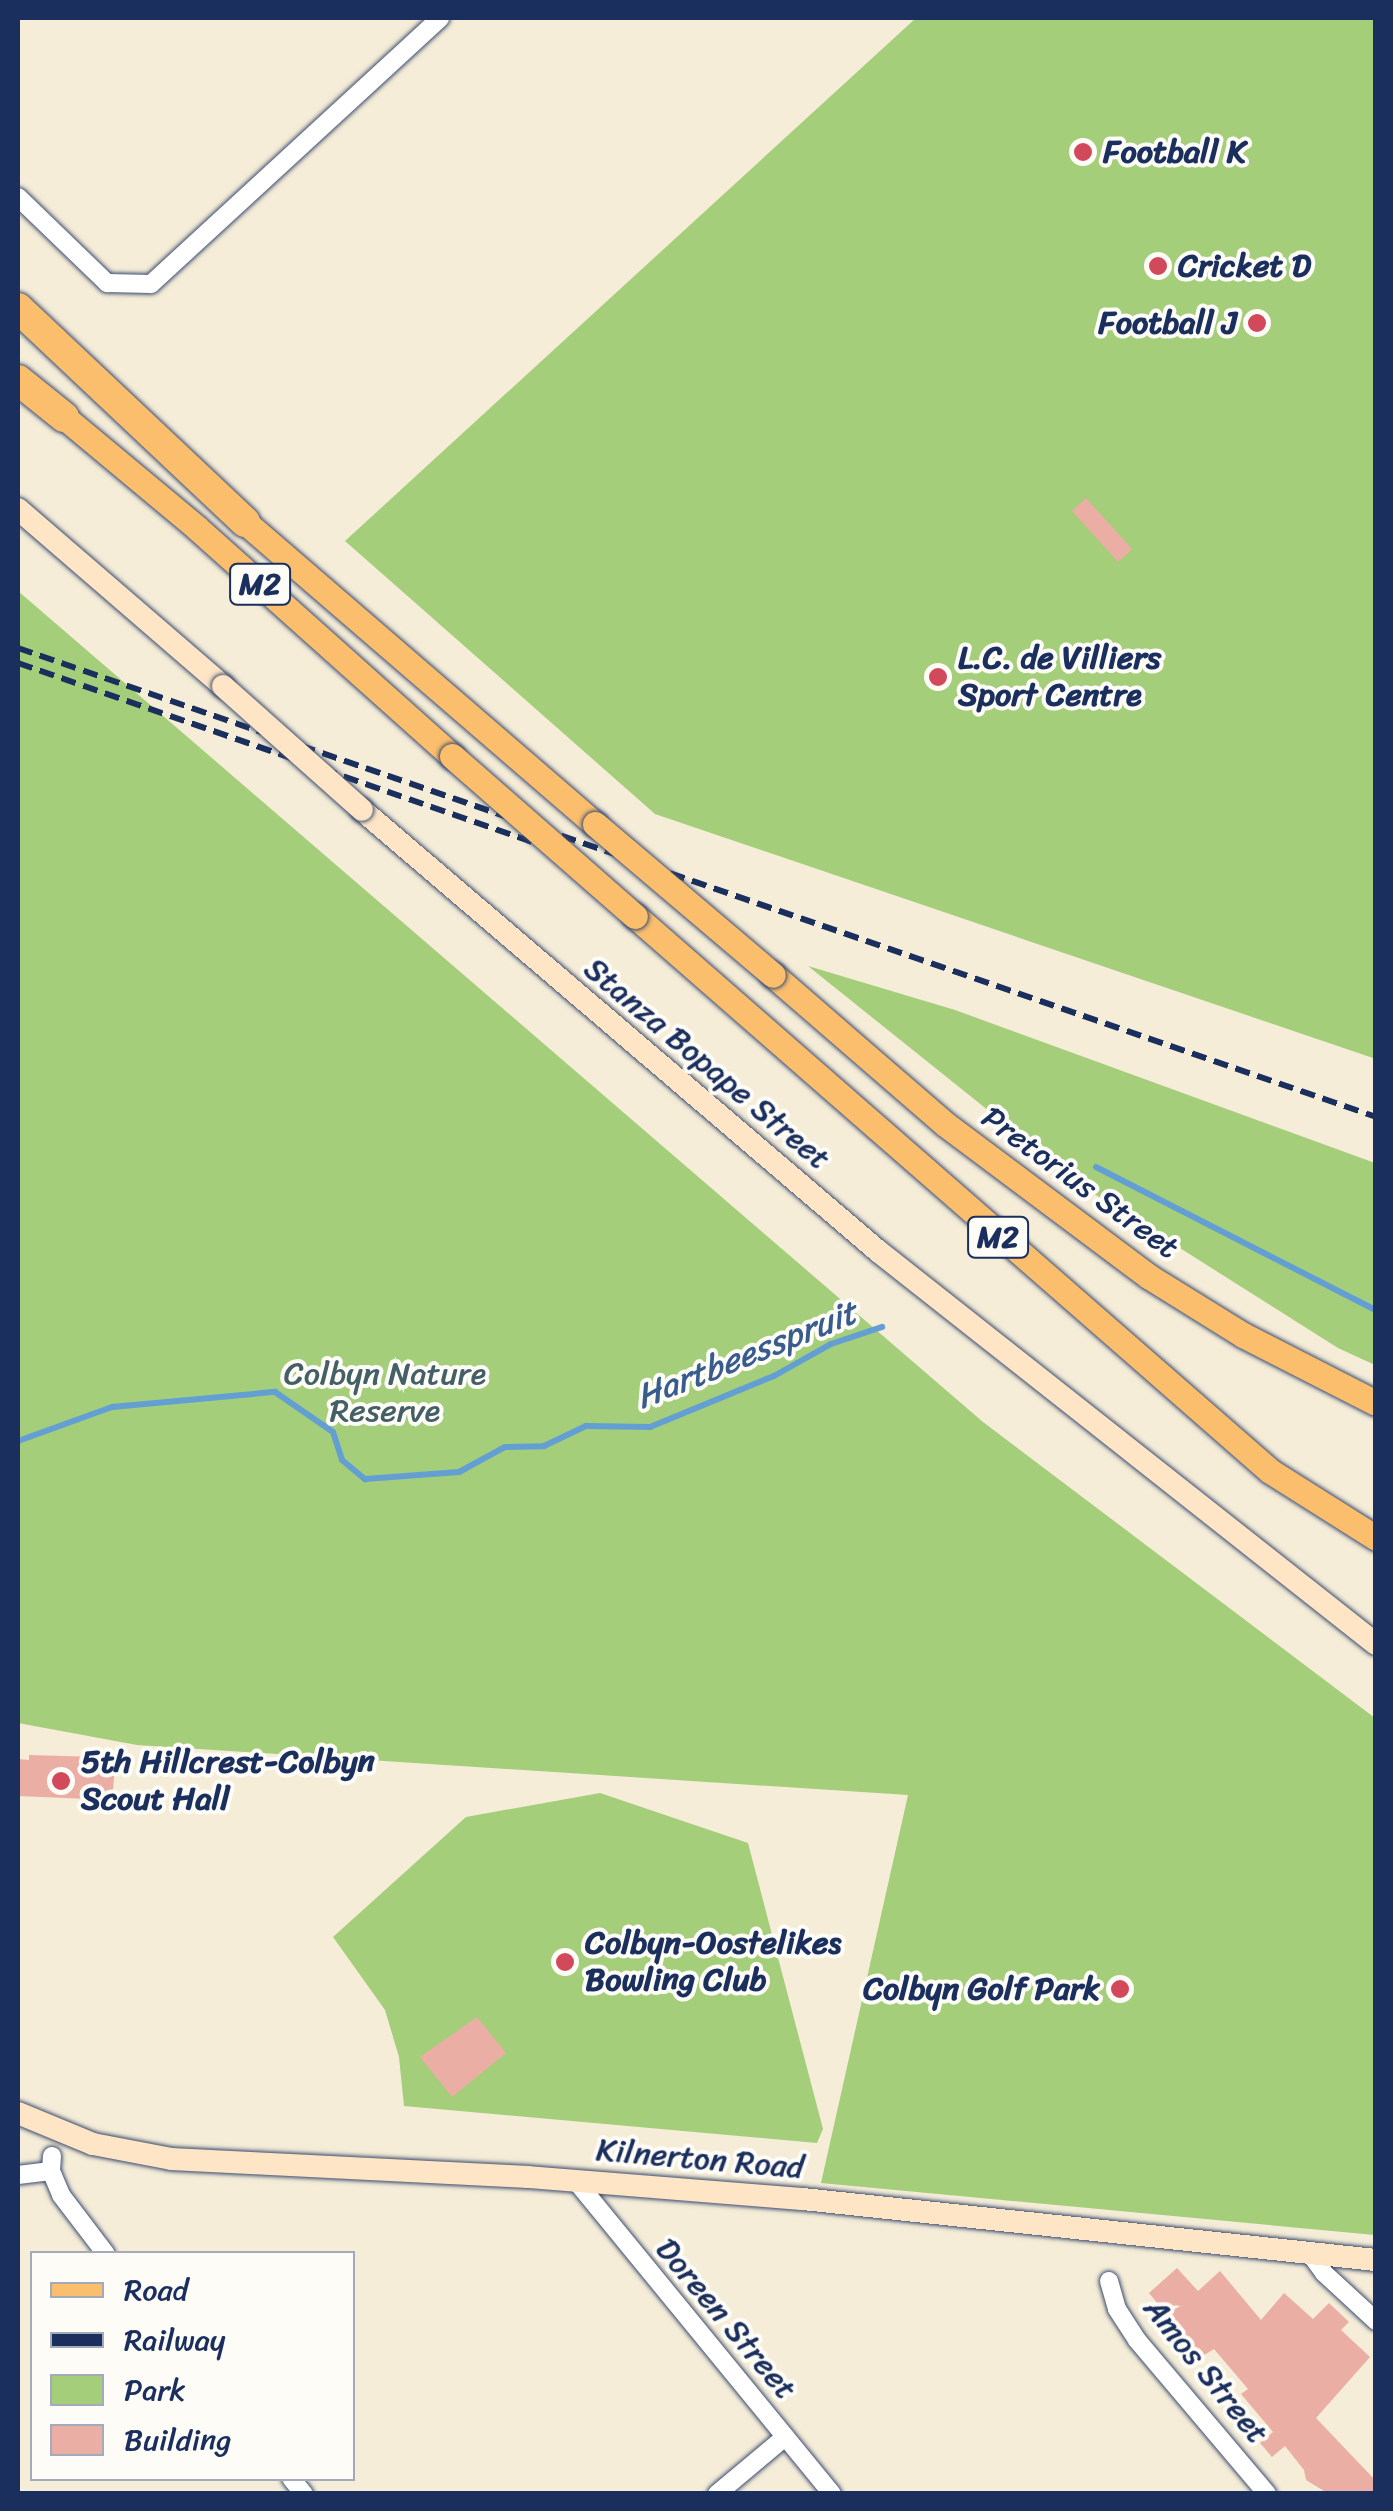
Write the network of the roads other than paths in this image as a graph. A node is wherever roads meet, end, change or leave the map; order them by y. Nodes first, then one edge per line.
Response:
1 (440, 18) edge
2 (18, 198) edge
3 (18, 308) edge
4 (18, 332) edge
5 (18, 380) edge
6 (18, 392) edge
7 (64, 417) junction
8 (18, 509) edge
9 (245, 522) junction
10 (1376, 1403) edge
11 (1376, 1538) edge
12 (1376, 1644) edge
13 (20, 2115) edge
14 (18, 2174) edge
15 (576, 2181) junction
16 (104, 2251) edge
17 (1311, 2255) junction
18 (1376, 2260) edge
19 (1109, 2281) dead end
20 (1376, 2321) edge
21 (786, 2437) junction
22 (717, 2494) edge
23 (832, 2494) edge
24 (1266, 2494) edge

1 - 2 street
3 - 9 highway
4 - 9 highway, M2
5 - 7 highway, M2
6 - 7 highway
7 - 11 main road, M2, bridge
8 - 12 main road, Stanza Bopape Street, bridge
9 - 10 main road, Pretorius Street / M2, bridge
13 - 15 main road, Kilnerton Road
14 - 16 street
15 - 17 main road, Kilnerton Road
15 - 21 street, Doreen Street
17 - 18 main road, Kilnerton Road
17 - 20 street
19 - 24 street, Amos Street
21 - 22 street
21 - 23 street, Doreen Street

